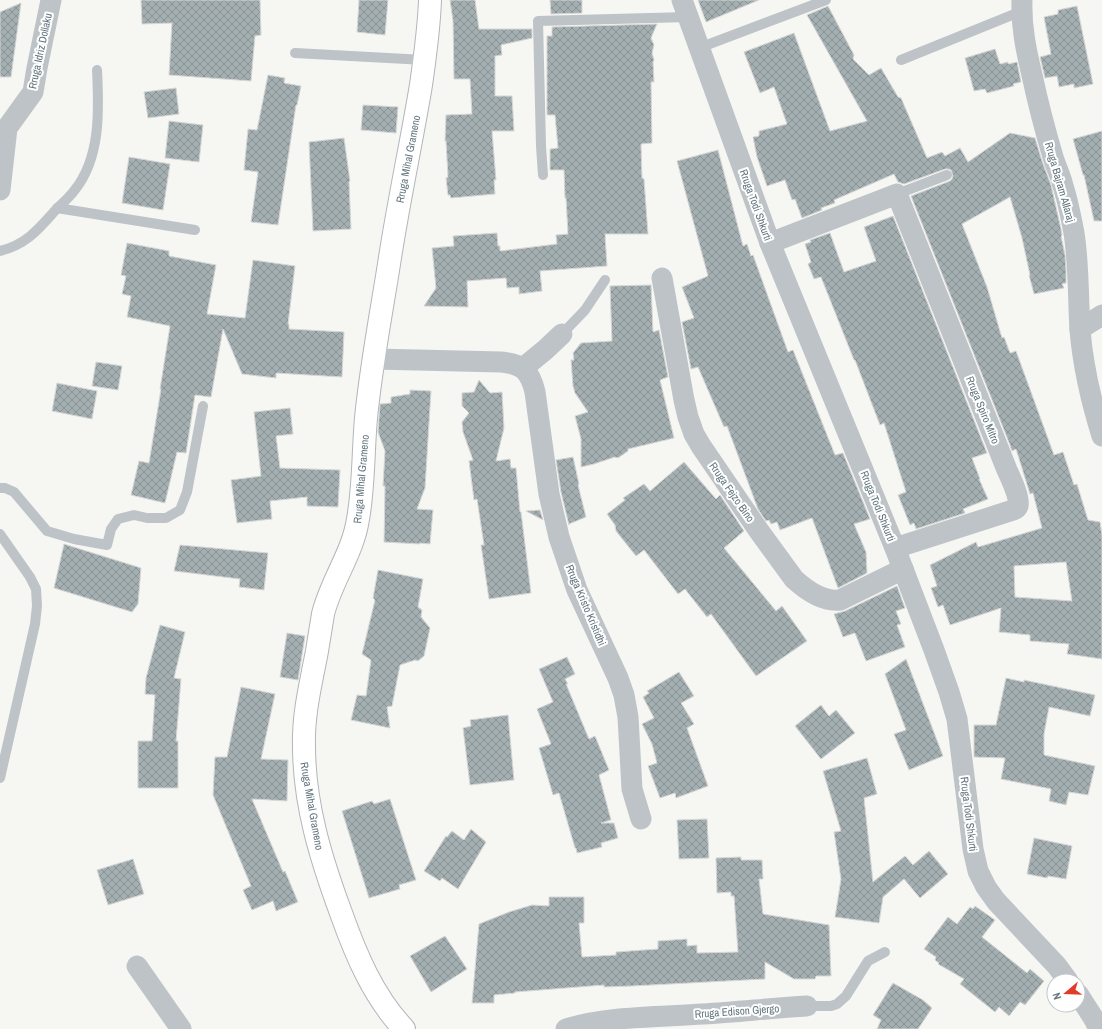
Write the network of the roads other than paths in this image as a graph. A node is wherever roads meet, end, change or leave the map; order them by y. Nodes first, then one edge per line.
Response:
1 (51, 0) edge
2 (430, 0) edge
3 (826, 0) edge
4 (1022, 5) edge
5 (685, 9) edge
6 (699, 48) junction
7 (295, 53) dead end
8 (425, 60) junction
9 (901, 60) dead end
10 (96, 70) dead end
11 (3, 129) edge
12 (543, 175) dead end
13 (947, 175) dead end
14 (0, 190) edge
15 (897, 194) junction
16 (57, 208) junction
17 (195, 230) dead end
18 (770, 243) junction
19 (0, 251) edge
20 (662, 278) dead end
21 (605, 280) dead end
22 (1102, 315) edge
23 (1080, 329) junction
24 (562, 334) joint
25 (374, 359) junction
26 (523, 368) junction
27 (203, 406) dead end
28 (1102, 436) edge
29 (0, 488) edge
30 (0, 534) edge
31 (895, 548) junction
32 (903, 569) junction
33 (0, 778) edge
34 (641, 819) dead end
35 (885, 952) dead end
36 (137, 966) dead end
37 (1062, 973) edge
38 (807, 1006) joint
39 (1086, 1006) edge
40 (182, 1029) edge
41 (404, 1029) edge
42 (566, 1029) edge
43 (1099, 1029) edge

1 - 11 street, Rruga Idriz Dollaku
2 - 8 street, Rruga Mihal Grameno
3 - 6 lane
4 - 9 lane
4 - 23 street, Rruga Bajram Allaraj
5 - 6 street, Rruga Todi Shkurti
5 - 12 lane, Rruga Todi Shkurti
6 - 18 street, Rruga Todi Shkurti
7 - 8 lane
8 - 25 street, Rruga Mihal Grameno
10 - 16 lane
11 - 14 street, Rruga Idriz Dollaku
13 - 15 lane
15 - 18 street
15 - 31 street, Rruga Spiro Mitro
16 - 17 lane
16 - 19 lane
18 - 31 street, Rruga Todi Shkurti
20 - 32 street, Rruga Fejzo Bino
21 - 24 lane
22 - 23 street
23 - 28 street, Rruga Bajram Allaraj
24 - 26 street
25 - 26 street
25 - 41 street, Rruga Mihal Grameno
26 - 34 street, Rruga Kristo Kristidhi
27 - 29 lane
30 - 33 lane
31 - 32 street, Rruga Todi Shkurti
32 - 37 street, Rruga Todi Shkurti
35 - 38 lane, Rruga Edison Gjergo
36 - 40 street
38 - 42 street, Rruga Edison Gjergo
39 - 43 street

